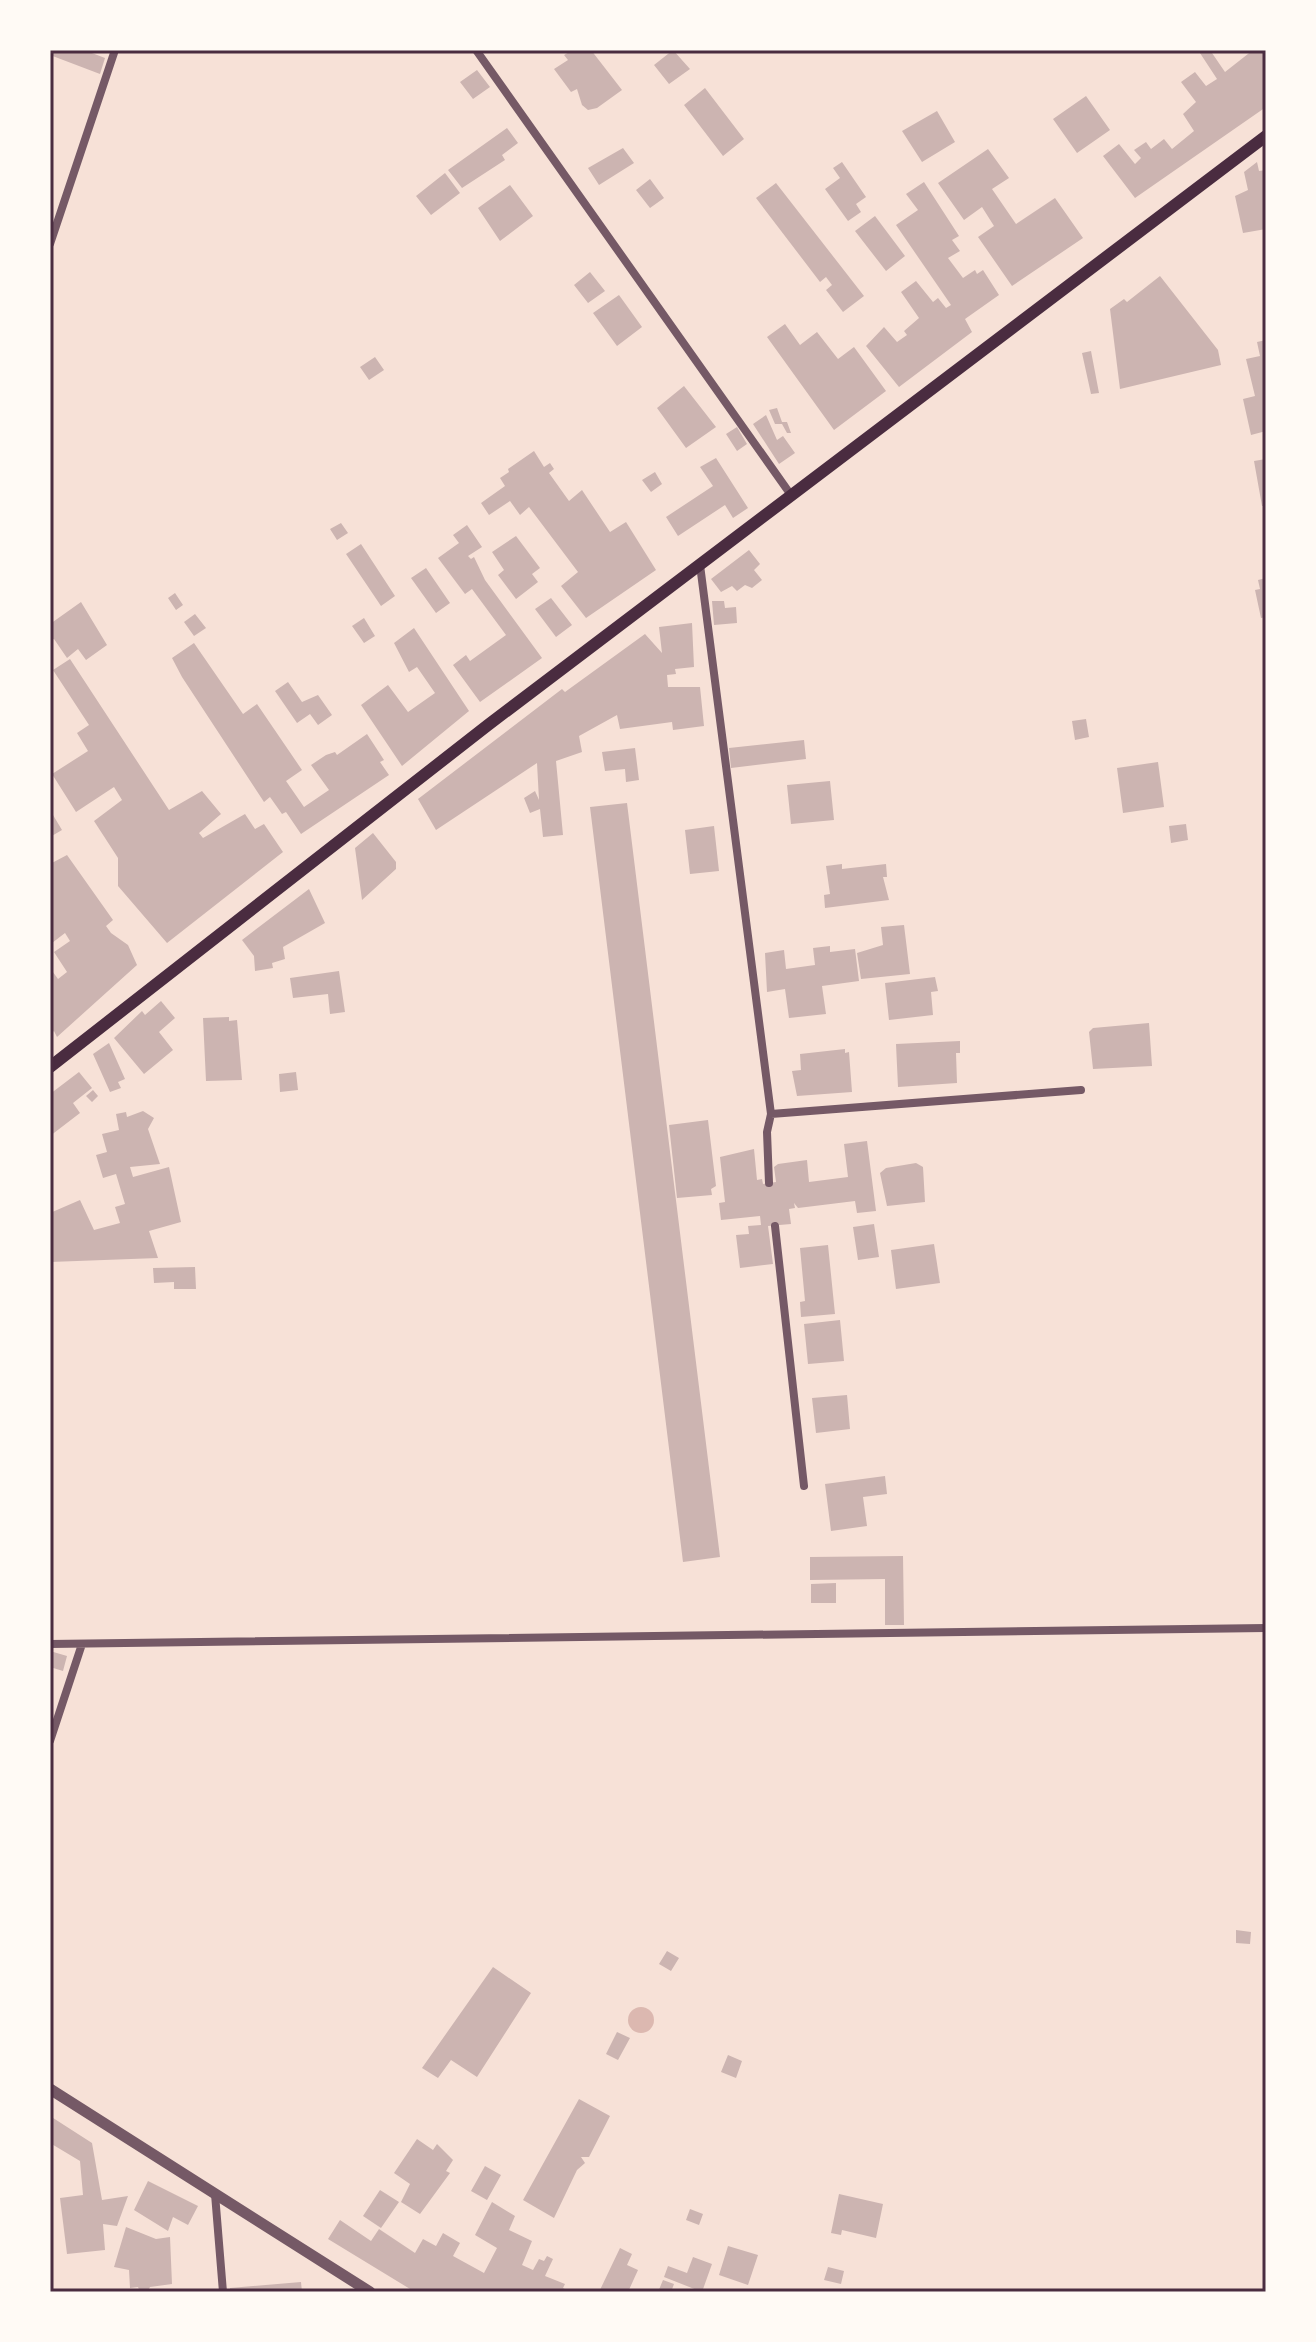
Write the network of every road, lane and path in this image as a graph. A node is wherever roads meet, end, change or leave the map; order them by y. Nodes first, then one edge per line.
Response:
1 (115, 50) edge
2 (476, 50) edge
3 (1266, 136) edge
4 (50, 244) edge
5 (791, 495) junction
6 (700, 565) junction
7 (50, 1067) edge
8 (1081, 1090) dead end
9 (771, 1114) junction
10 (769, 1183) dead end
11 (775, 1226) dead end
12 (804, 1486) dead end
13 (1266, 1628) edge
14 (50, 1644) edge
15 (82, 1644) junction
16 (50, 1741) edge
17 (50, 2089) edge
18 (215, 2194) junction
19 (223, 2292) edge
20 (370, 2292) edge

1 - 4 street
2 - 5 street
3 - 5 main road
5 - 6 main road
6 - 7 main road
6 - 9 street
8 - 9 street
9 - 10 street
11 - 12 street
13 - 15 street
14 - 15 street
15 - 16 street
17 - 18 street
18 - 19 street
18 - 20 street

